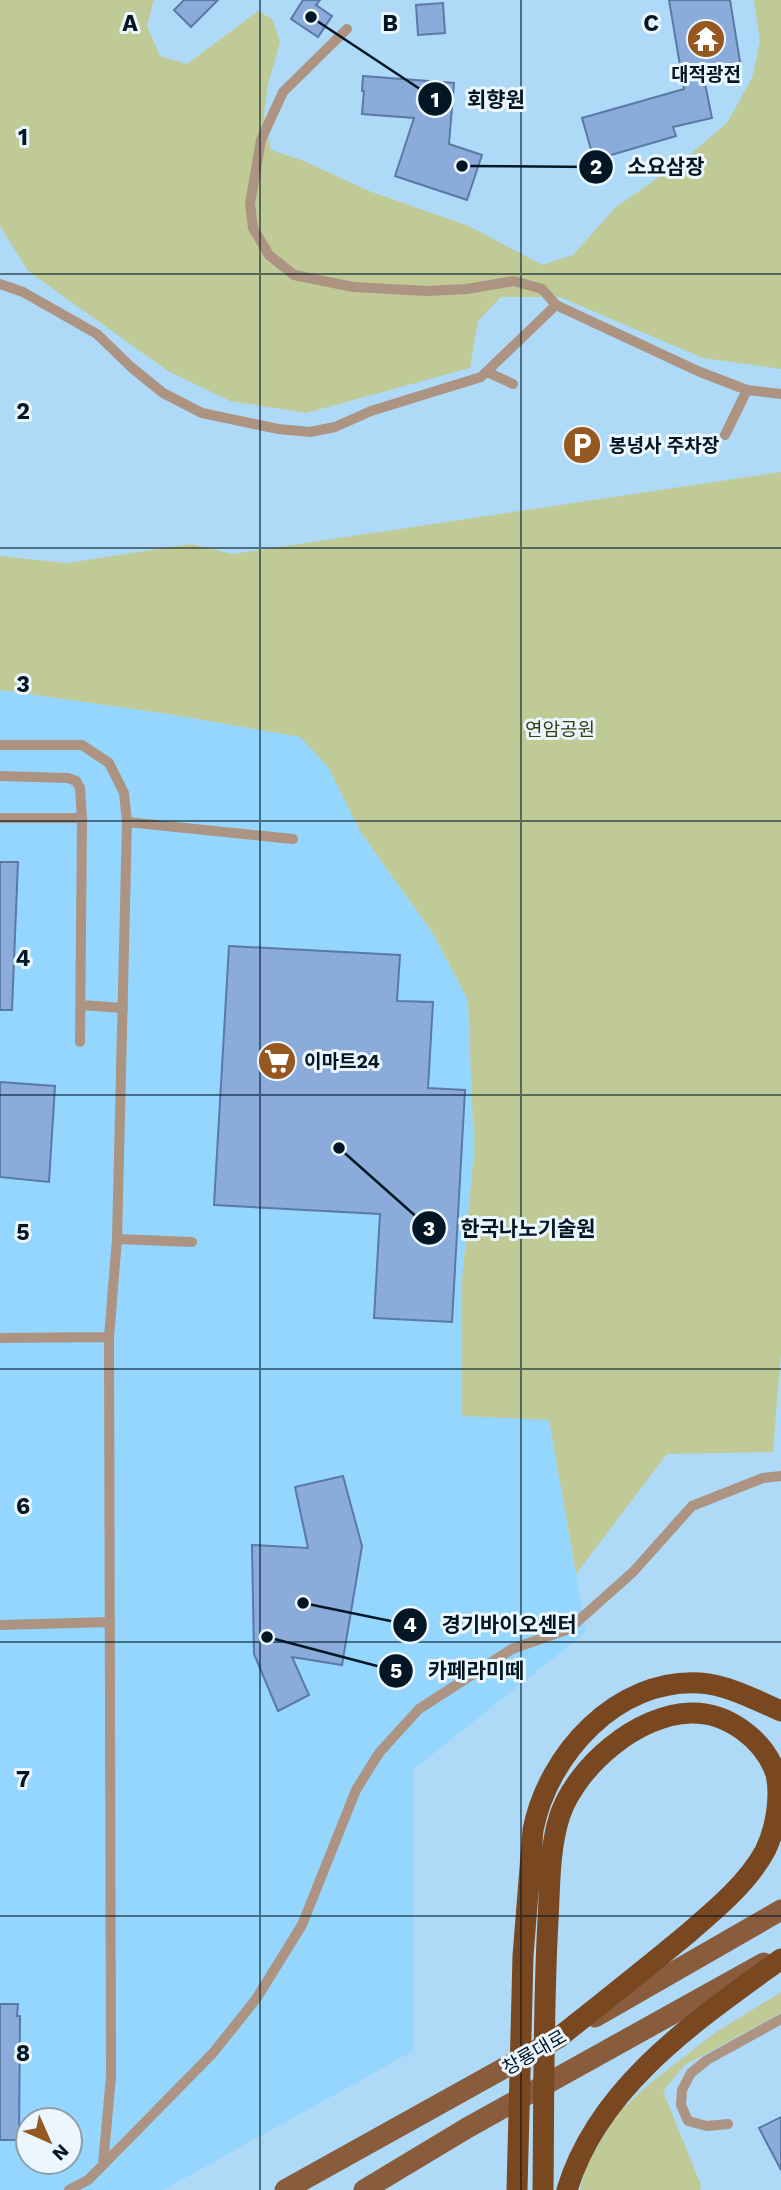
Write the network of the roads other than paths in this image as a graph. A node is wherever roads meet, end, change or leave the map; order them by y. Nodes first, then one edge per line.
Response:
1 (348, 29) dead end
2 (0, 284) edge
3 (556, 305) junction
4 (487, 372) junction
5 (513, 384) dead end
6 (747, 390) junction
7 (781, 394) edge
8 (725, 435) dead end
9 (0, 745) edge
10 (0, 776) edge
11 (0, 818) edge
12 (82, 818) junction
13 (127, 822) junction
14 (293, 839) dead end
15 (81, 1005) junction
16 (123, 1008) junction
17 (80, 1042) dead end
18 (117, 1239) junction
19 (192, 1242) dead end
20 (109, 1337) junction
21 (0, 1338) edge
22 (781, 1476) edge
23 (110, 1622) junction
24 (0, 1625) edge
25 (781, 1712) edge
26 (781, 1910) edge
27 (781, 1953) edge
28 (781, 1959) edge
29 (781, 2019) edge
30 (558, 2038) junction
31 (728, 2124) dead end
32 (103, 2165) junction
33 (69, 2190) edge
34 (285, 2190) edge
35 (364, 2190) edge
36 (517, 2190) edge
37 (542, 2190) edge
38 (567, 2190) edge

1 - 3 lane
2 - 4 lane
3 - 4 lane
3 - 6 lane
4 - 5 lane
6 - 7 lane
6 - 8 lane
9 - 13 lane
10 - 12 lane
11 - 12 lane
12 - 15 lane
13 - 14 lane
13 - 16 lane
15 - 16 lane
15 - 17 lane
16 - 18 lane
18 - 19 lane
18 - 20 lane
20 - 21 lane
20 - 23 lane
22 - 32 lane
23 - 24 lane
23 - 32 lane
25 - 36 highway
26 - 30 main road, 창룡대로
27 - 35 main road, 창룡대로
28 - 38 highway
29 - 31 lane
30 - 34 main road, 창룡대로
30 - 37 highway
32 - 33 lane

